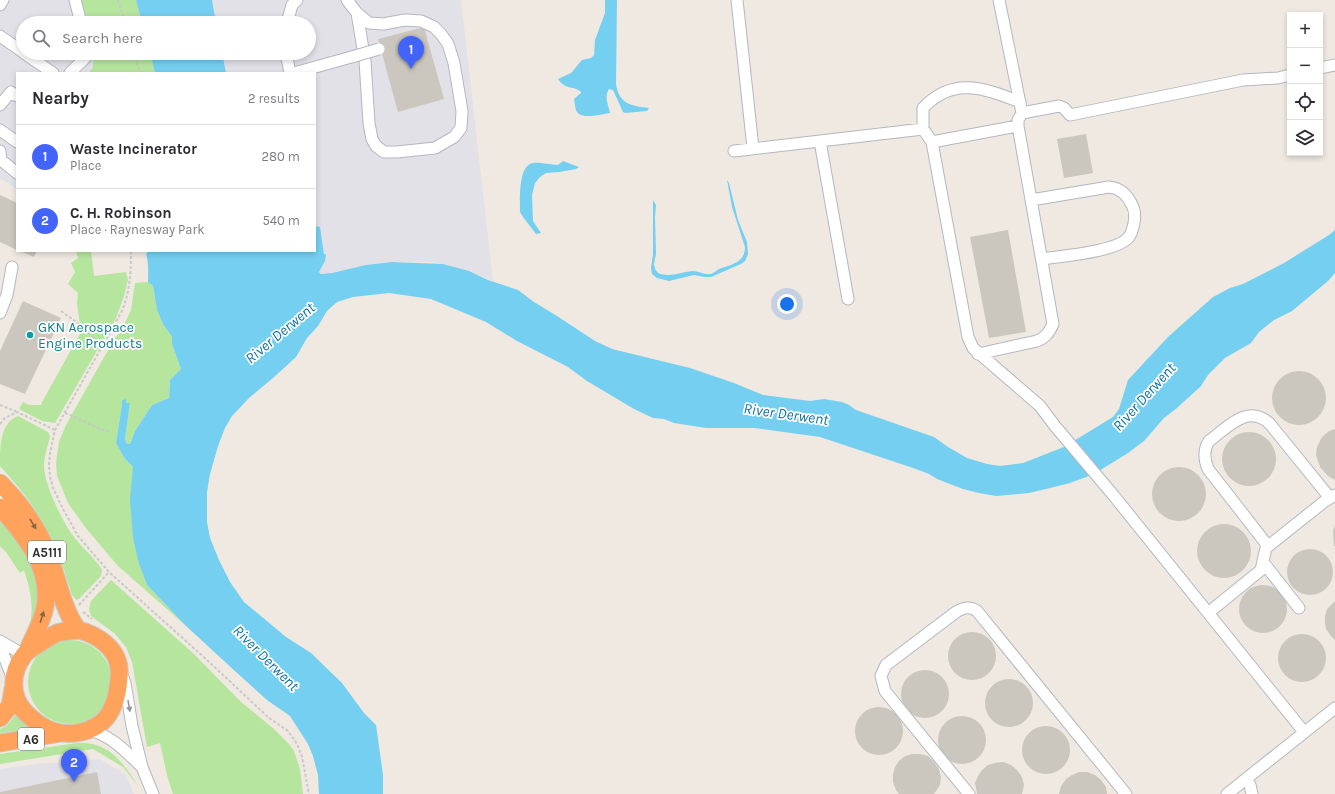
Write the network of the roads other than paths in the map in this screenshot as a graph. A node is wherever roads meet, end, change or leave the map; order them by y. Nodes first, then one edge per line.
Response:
1 (3, 0) edge
2 (75, 0) edge
3 (298, 0) edge
4 (347, 0) edge
5 (737, 0) edge
6 (999, 0) edge
7 (0, 5) edge
8 (357, 13) junction
9 (79, 16) edge
10 (289, 16) edge
11 (0, 36) edge
12 (16, 47) edge
13 (379, 49) dead end
14 (34, 60) edge
15 (83, 60) edge
16 (287, 60) edge
17 (1335, 65) edge
18 (1323, 67) edge
19 (52, 72) edge
20 (71, 72) edge
21 (290, 72) edge
22 (298, 72) edge
23 (1287, 76) edge
24 (16, 95) edge
25 (0, 105) edge
26 (1021, 107) junction
27 (1018, 126) junction
28 (923, 129) junction
29 (0, 130) edge
30 (16, 141) edge
31 (820, 141) junction
32 (932, 142) junction
33 (753, 148) junction
34 (0, 151) edge
35 (734, 151) dead end
36 (16, 172) edge
37 (1031, 200) junction
38 (1042, 259) junction
39 (12, 267) dead end
40 (3, 293) edge
41 (848, 298) dead end
42 (0, 314) edge
43 (978, 354) junction
44 (0, 483) edge
45 (0, 496) edge
46 (1333, 497) edge
47 (0, 507) edge
48 (16, 526) junction
49 (1268, 546) junction
50 (1263, 562) junction
51 (1299, 608) dead end
52 (1208, 613) junction
53 (78, 630) junction
54 (0, 641) edge
55 (0, 646) edge
56 (25, 654) junction
57 (120, 669) junction
58 (13, 684) junction
59 (1335, 708) edge
60 (0, 718) edge
61 (89, 730) junction
62 (1304, 732) junction
63 (61, 733) junction
64 (0, 743) edge
65 (142, 767) junction
66 (1246, 779) junction
67 (153, 794) edge
68 (969, 794) edge
69 (1126, 794) edge
70 (1227, 794) edge
71 (1252, 794) edge

1 - 7 street
2 - 9 street
3 - 10 street
4 - 8 street
5 - 33 street
6 - 26 street
8 - 8 street
11 - 12 street
13 - 22 street, bridge
14 - 19 street
15 - 20 street
16 - 21 street
17 - 18 street
23 - 26 street
24 - 25 street
26 - 27 street
26 - 28 street
27 - 32 street
27 - 37 street
28 - 31 street
28 - 32 street
29 - 30 street
31 - 33 street
31 - 41 street
32 - 43 street
33 - 35 street
34 - 36 street
37 - 38 street
37 - 38 street
38 - 43 street
39 - 40 street
40 - 42 street
43 - 52 street
44 -> 53 highway, A5111
45 - 48 street
46 - 49 street
46 - 49 street
47 - 48 highway, A5111
56 -> 48 highway, A5111
49 - 50 street
50 - 51 street
50 - 52 street
52 - 62 street
53 - 56 highway
53 - 57 highway
54 - 56 street
55 - 58 street
56 - 58 highway
57 - 61 highway
57 -> 65 street
58 - 60 highway
58 - 63 highway
59 - 62 street
61 - 63 highway
61 - 65 street
62 - 66 street
63 - 64 highway, A6
65 - 67 street
66 - 70 street
66 - 71 street
68 - 69 street

